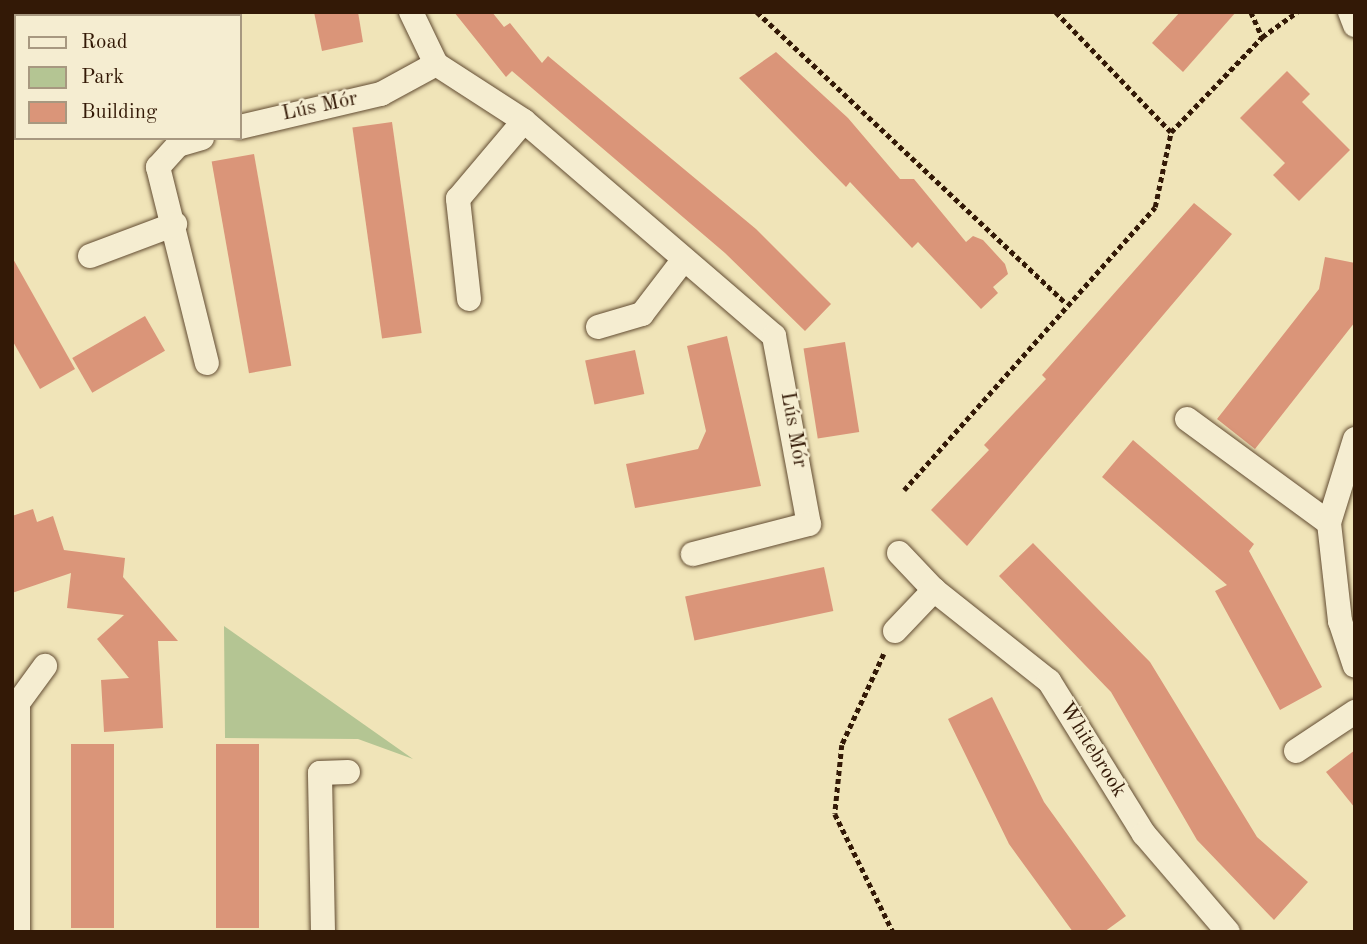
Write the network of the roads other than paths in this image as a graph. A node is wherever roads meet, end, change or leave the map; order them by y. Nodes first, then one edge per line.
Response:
1 (411, 12) edge
2 (1350, 12) edge
3 (1355, 25) edge
4 (436, 64) junction
5 (524, 121) junction
6 (242, 127) edge
7 (195, 140) edge
8 (175, 224) junction
9 (90, 256) dead end
10 (684, 259) junction
11 (469, 299) dead end
12 (598, 327) dead end
13 (207, 363) dead end
14 (1187, 419) dead end
15 (1355, 439) edge
16 (1329, 523) junction
17 (899, 553) dead end
18 (693, 554) dead end
19 (934, 590) junction
20 (895, 631) road end
21 (45, 666) dead end
22 (1355, 666) edge
23 (1355, 712) edge
24 (1296, 751) dead end
25 (348, 772) dead end
26 (18, 932) edge
27 (323, 932) edge
28 (1228, 932) edge

1 - 4 street
2 - 3 street
4 - 5 street, Lús Mór
4 - 6 street, Lús Mór
5 - 10 street, Lús Mór
5 - 11 street
7 - 8 street
8 - 9 street
8 - 13 street
10 - 12 street
10 - 18 street, Lús Mór
14 - 16 street
15 - 16 street
16 - 22 street
17 - 19 street, Whitebrook
19 - 20 street
19 - 28 street, Whitebrook
21 - 26 street
23 - 24 street
25 - 27 street

